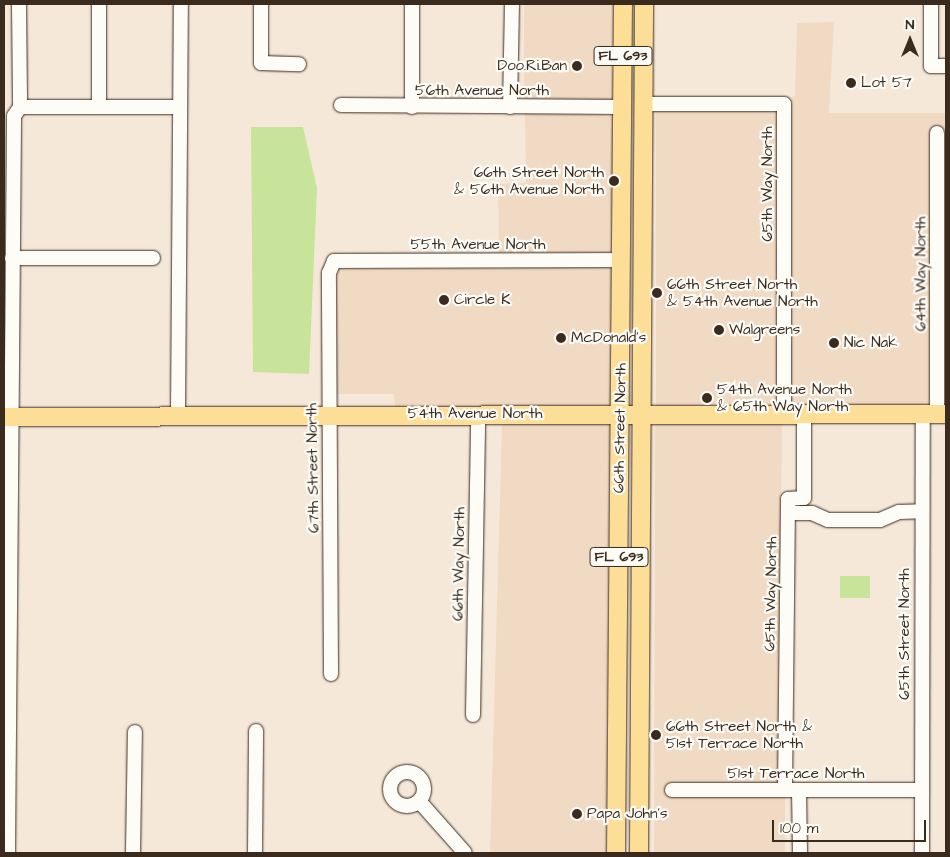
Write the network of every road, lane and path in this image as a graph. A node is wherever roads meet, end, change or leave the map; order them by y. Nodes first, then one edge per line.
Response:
1 (19, 4) edge
2 (100, 4) edge
3 (181, 4) edge
4 (261, 4) edge
5 (412, 4) edge
6 (512, 4) edge
7 (623, 4) edge
8 (627, 4) edge
9 (644, 4) edge
10 (931, 4) edge
11 (298, 64) dead end
12 (946, 66) edge
13 (644, 104) junction
14 (341, 105) dead end
15 (99, 106) junction
16 (20, 107) junction
17 (180, 107) junction
18 (412, 107) junction
19 (510, 107) junction
20 (624, 107) junction
21 (937, 133) dead end
22 (643, 216) junction
23 (12, 258) junction
24 (153, 258) dead end
25 (622, 260) junction
26 (334, 262) joint
27 (328, 413) junction
28 (478, 414) junction
29 (935, 414) edge
30 (620, 415) junction
31 (643, 415) junction
32 (784, 415) junction
33 (804, 415) junction
34 (178, 416) junction
35 (8, 417) edge
36 (922, 511) junction
37 (788, 513) junction
38 (618, 590) junction
39 (641, 646) junction
40 (618, 666) junction
41 (331, 674) dead end
42 (473, 715) dead end
43 (640, 726) junction
44 (256, 731) dead end
45 (135, 732) dead end
46 (617, 734) junction
47 (785, 789) junction
48 (672, 790) dead end
49 (799, 790) junction
50 (920, 790) junction
51 (419, 801) dead end
52 (8, 853) edge
53 (133, 853) edge
54 (255, 853) edge
55 (466, 853) edge
56 (616, 853) edge
57 (635, 853) edge
58 (639, 853) edge
59 (800, 853) edge
60 (922, 853) edge

1 - 16 street
2 - 15 street
3 - 17 street
4 - 11 street
5 - 18 street
6 - 19 street
7 - 20 main road, 66th Street North / FL 693
8 - 13 main road
9 - 13 main road, 66th Street North / FL 693
10 - 12 street
13 - 22 main road, 66th Street North / FL 693
13 - 32 street, 65th Way North
14 - 18 street, 56th Avenue North
15 - 16 street
15 - 17 street
16 - 23 street
17 - 34 street
18 - 19 street, 56th Avenue North
19 - 20 street, 56th Avenue North
20 - 22 main road
20 - 25 main road, 66th Street North / FL 693
21 - 29 street, 64th Way North
22 - 31 main road, 66th Street North / FL 693
23 - 24 street
23 - 35 street
25 - 26 street, 55th Avenue North
25 - 30 main road, 66th Street North / FL 693
26 - 27 street, 67th Street North
27 - 28 main road, 54th Avenue North
27 - 34 main road, 54th Avenue North
27 - 41 street, 67th Street North
28 - 30 main road, 54th Avenue North
28 - 42 street, 66th Way North
29 - 33 main road, 54th Avenue North
29 - 36 street, 65th Street North
30 - 31 main road, 54th Avenue North
30 - 38 main road, 66th Street North / FL 693
31 - 32 main road, 54th Avenue North
31 - 39 main road, 66th Street North / FL 693
32 - 33 main road, 54th Avenue North
33 - 37 street
34 - 35 main road, 54th Avenue North
35 - 52 street
36 - 37 street
36 - 50 street, 65th Street North
37 - 47 street, 65th Way North
38 - 39 main road
38 - 40 main road, 66th Street North / FL 693
39 - 43 main road, 66th Street North / FL 693
40 - 43 main road
40 - 46 main road, 66th Street North / FL 693
43 - 58 main road, 66th Street North / FL 693
44 - 54 street
45 - 53 street
46 - 56 main road, 66th Street North / FL 693
46 - 57 main road
47 - 48 street, 51st Terrace North
47 - 49 street, 51st Terrace North
49 - 50 street, 51st Terrace North
49 - 59 street
50 - 60 street, 65th Street North
51 - 55 street

